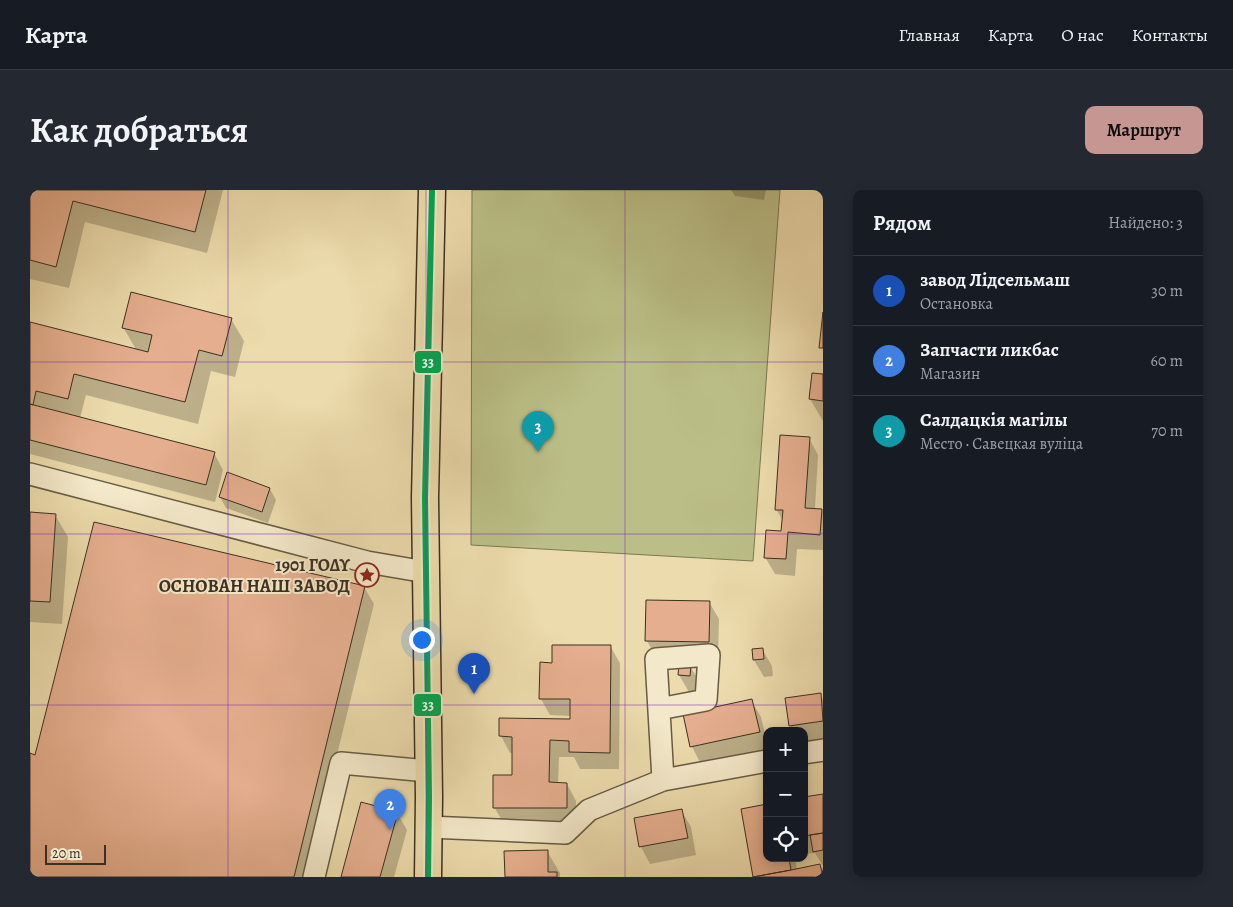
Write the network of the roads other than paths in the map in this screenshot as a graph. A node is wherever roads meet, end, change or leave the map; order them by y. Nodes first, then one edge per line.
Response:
1 (432, 190) edge
2 (30, 474) edge
3 (426, 572) junction
4 (659, 709) dead end
5 (823, 750) edge
6 (808, 752) edge
7 (763, 761) edge
8 (428, 771) junction
9 (663, 780) junction
10 (429, 827) junction
11 (314, 877) edge
12 (428, 877) edge

1 - 3 main road
2 - 3 lane
3 - 8 main road
4 - 9 lane
5 - 6 lane
7 - 9 lane
8 - 10 main road
8 - 11 lane
9 - 10 lane
10 - 12 main road

